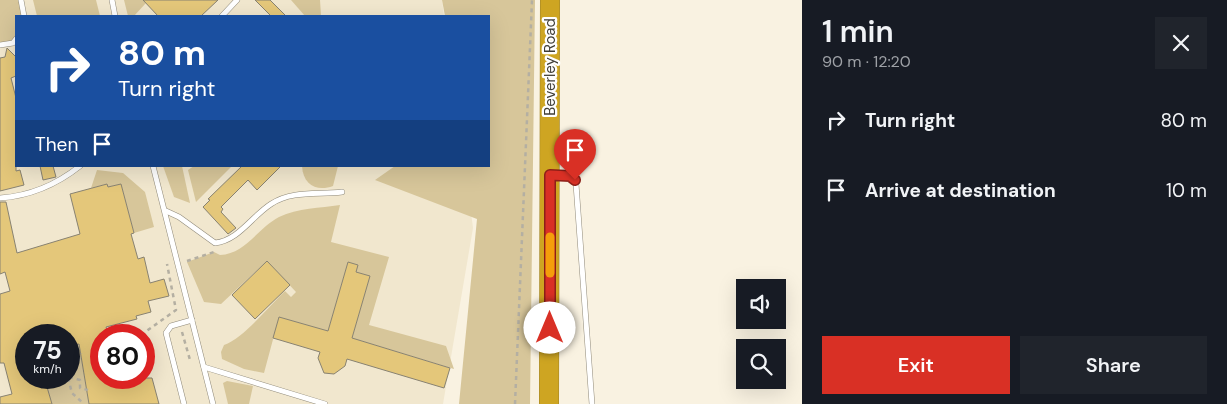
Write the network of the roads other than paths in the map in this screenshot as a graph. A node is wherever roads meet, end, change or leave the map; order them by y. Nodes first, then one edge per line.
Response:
1 (21, 0) edge
2 (112, 0) edge
3 (237, 0) edge
4 (550, 0) edge
5 (24, 15) edge
6 (115, 15) edge
7 (223, 15) edge
8 (15, 40) edge
9 (0, 45) edge
10 (79, 167) edge
11 (153, 167) edge
12 (550, 175) junction
13 (342, 192) dead end
14 (0, 198) edge
15 (166, 211) junction
16 (192, 320) junction
17 (204, 367) junction
18 (184, 404) edge
19 (213, 404) edge
20 (325, 404) edge
21 (549, 404) edge
22 (592, 404) edge

1 - 5 lane
2 - 6 lane
3 - 7 lane
4 - 12 highway, Beverley Road
8 - 9 lane
10 - 14 lane
11 - 15 lane
12 - 21 highway, Beverley Road
12 - 22 lane
13 - 15 lane
15 - 16 lane
16 - 17 lane
16 - 18 lane
17 - 19 lane
17 - 20 lane

